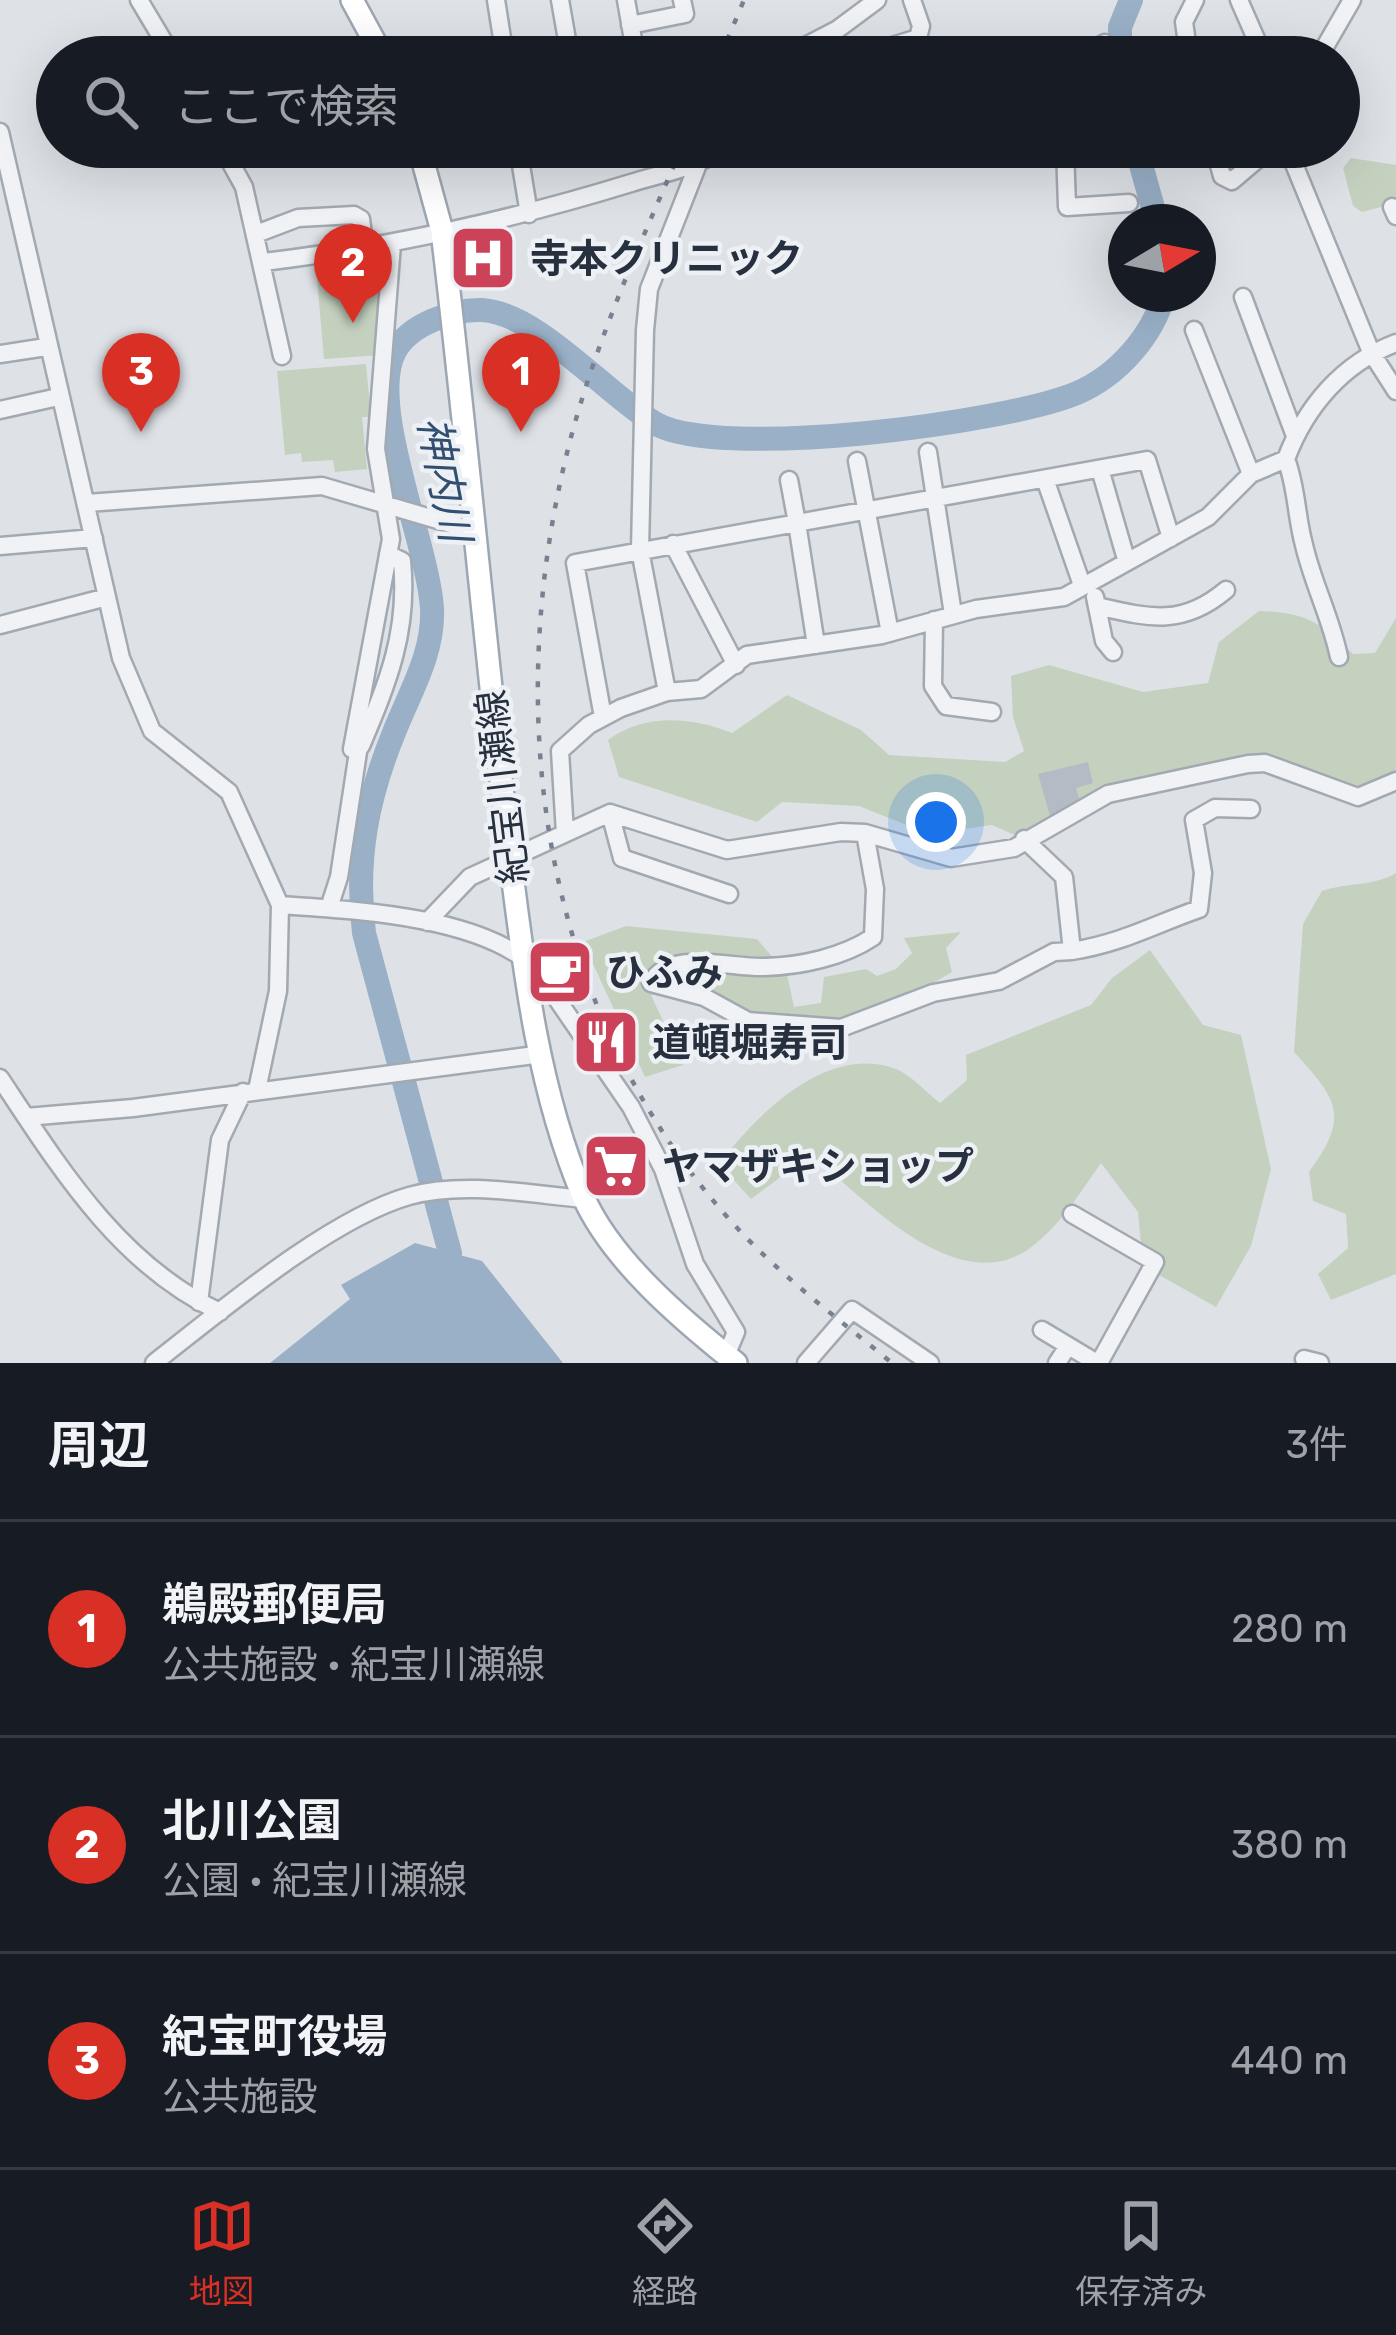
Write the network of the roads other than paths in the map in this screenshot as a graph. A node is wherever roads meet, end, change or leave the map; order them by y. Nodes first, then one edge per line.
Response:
1 (139, 0) edge
2 (352, 0) edge
3 (496, 0) edge
4 (560, 0) edge
5 (626, 0) edge
6 (682, 0) edge
7 (878, 0) edge
8 (912, 0) edge
9 (1195, 0) edge
10 (1238, 0) edge
11 (1352, 0) edge
12 (630, 25) junction
13 (160, 36) edge
14 (372, 36) edge
15 (502, 36) edge
16 (566, 36) edge
17 (632, 36) edge
18 (824, 36) edge
19 (918, 36) edge
20 (1186, 36) edge
21 (1254, 36) edge
22 (1331, 36) edge
23 (0, 132) edge
24 (234, 168) edge
25 (425, 168) edge
26 (522, 168) edge
27 (685, 168) edge
28 (696, 168) edge
29 (1066, 168) edge
30 (1220, 168) edge
31 (1247, 168) edge
32 (1296, 168) edge
33 (1129, 202) dead end
34 (530, 214) junction
35 (442, 231) junction
36 (256, 234) junction
37 (392, 244) junction
38 (365, 250) junction
39 (264, 262) junction
40 (1243, 297) dead end
41 (1194, 330) dead end
42 (1396, 343) edge
43 (46, 347) junction
44 (1370, 352) junction
45 (0, 354) edge
46 (282, 356) dead end
47 (1396, 391) edge
48 (58, 397) junction
49 (0, 410) edge
50 (1295, 436) junction
51 (928, 452) dead end
52 (1286, 459) junction
53 (857, 461) dead end
54 (1100, 469) junction
55 (1251, 475) junction
56 (1045, 478) junction
57 (789, 480) dead end
58 (935, 499) junction
59 (385, 501) junction
60 (87, 503) junction
61 (866, 511) junction
62 (797, 523) junction
63 (475, 531) junction
64 (94, 538) junction
65 (1171, 538) junction
66 (673, 544) junction
67 (0, 546) edge
68 (640, 550) junction
69 (388, 554) junction
70 (1126, 559) junction
71 (1087, 582) junction
72 (1226, 590) dead end
73 (107, 597) junction
74 (1097, 606) junction
75 (953, 614) junction
76 (934, 620) junction
77 (0, 625) edge
78 (890, 633) junction
79 (816, 645) junction
80 (1113, 652) dead end
81 (1339, 658) dead end
82 (736, 665) junction
83 (668, 692) junction
84 (992, 712) dead end
85 (603, 717) junction
86 (358, 752) junction
87 (1396, 781) edge
88 (1251, 809) dead end
89 (610, 813) junction
90 (565, 833) junction
91 (865, 833) junction
92 (1024, 838) junction
93 (510, 855) junction
94 (729, 894) dead end
95 (280, 904) junction
96 (334, 909) junction
97 (427, 922) junction
98 (1072, 951) junction
99 (521, 954) junction
100 (542, 1054) junction
101 (0, 1078) edge
102 (250, 1091) junction
103 (26, 1117) junction
104 (584, 1199) junction
105 (1072, 1214) dead end
106 (199, 1302) junction
107 (220, 1312) junction
108 (1042, 1330) dead end
109 (1068, 1346) junction
110 (731, 1359) edge
111 (154, 1363) edge
112 (806, 1363) edge
113 (930, 1363) edge
114 (1057, 1363) edge
115 (1098, 1363) edge

1 - 13 street
2 - 14 main road
3 - 15 street
4 - 16 street
5 - 12 street
6 - 12 street
7 - 18 street
8 - 19 street
9 - 20 street
10 - 21 street
11 - 22 street
12 - 17 street
23 - 43 street
24 - 36 street
25 - 35 main road, 紀宝川瀬線
26 - 34 street
27 - 34 street
28 - 68 street
29 - 33 street
30 - 31 street
32 - 44 street
34 - 35 street
35 - 37 street
35 - 63 main road, 紀宝川瀬線
36 - 38 street
36 - 39 street
37 - 38 street
37 - 59 street
38 - 39 street
39 - 46 street
40 - 50 street
41 - 55 street
42 - 44 street
43 - 45 street
43 - 48 street
44 - 47 street
44 - 50 street
48 - 49 street
48 - 60 street
50 - 52 street
51 - 58 street
52 - 55 street
52 - 81 street
53 - 61 street
54 - 56 street
54 - 65 street
54 - 70 street
55 - 65 street
56 - 58 street
56 - 71 street
57 - 62 street
58 - 61 street
58 - 75 street
59 - 60 street
59 - 63 street
59 - 69 street
60 - 64 street
61 - 62 street
61 - 78 street
62 - 66 street
62 - 79 street
63 - 93 main road, 紀宝川瀬線
64 - 67 street
64 - 73 street
65 - 70 street
66 - 68 street
66 - 82 street
68 - 83 street
68 - 85 street
69 - 86 street
69 - 86 street
70 - 71 street
71 - 74 street
71 - 75 street
72 - 74 street
73 - 77 street
73 - 95 street
74 - 80 street
75 - 76 street
76 - 78 street
76 - 84 street
78 - 79 street
79 - 82 street
82 - 83 street
83 - 85 street
85 - 90 street
86 - 96 street
87 - 92 street
88 - 98 street
89 - 90 street
89 - 91 street
89 - 94 street
90 - 93 street
91 - 92 street
91 - 98 street
92 - 98 street
93 - 97 street
93 - 99 main road, 紀宝川瀬線
95 - 96 street
95 - 102 street
96 - 97 street
97 - 99 street
99 - 100 main road, 紀宝川瀬線
99 - 110 street
100 - 102 street
100 - 104 main road, 紀宝川瀬線
101 - 103 street
102 - 103 street
102 - 106 street
103 - 106 street
104 - 107 street
104 - 110 main road, 紀宝川瀬線
105 - 115 street
106 - 107 street
107 - 111 street
108 - 109 street
109 - 114 street
109 - 115 street
112 - 113 street

